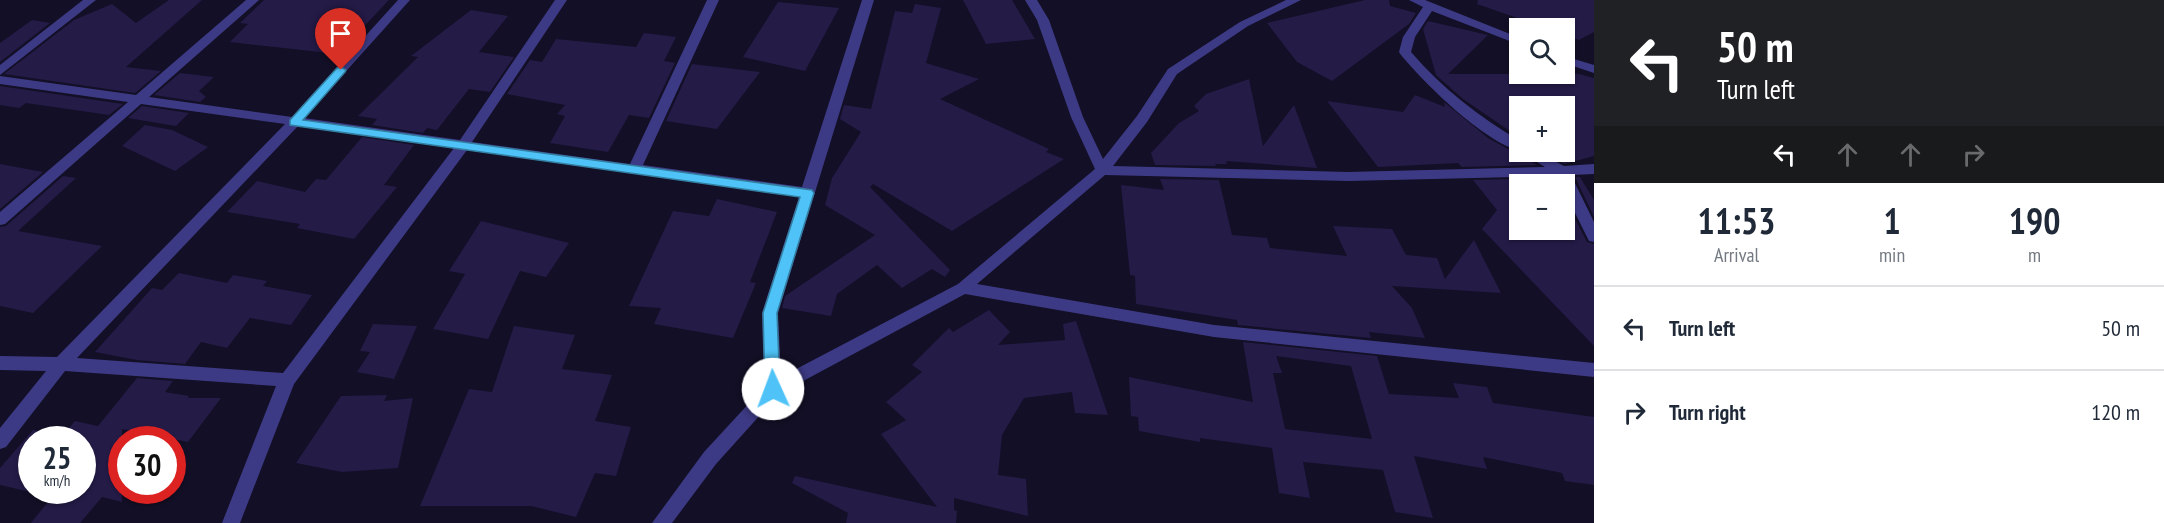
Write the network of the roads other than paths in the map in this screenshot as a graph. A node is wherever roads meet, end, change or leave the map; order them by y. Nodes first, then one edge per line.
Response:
1 (90, 0) edge
2 (253, 0) edge
3 (404, 0) edge
4 (561, 0) edge
5 (713, 0) edge
6 (868, 0) edge
7 (1031, 0) edge
8 (1295, 0) edge
9 (1415, 0) edge
10 (1430, 6) junction
11 (1509, 38) edge
12 (1575, 62) edge
13 (1594, 69) edge
14 (0, 71) edge
15 (0, 80) edge
16 (139, 100) junction
17 (294, 122) junction
18 (1509, 139) edge
19 (462, 147) junction
20 (1546, 162) edge
21 (634, 169) junction
22 (1594, 169) edge
23 (1102, 170) junction
24 (1562, 171) junction
25 (807, 193) junction
26 (0, 220) edge
27 (1594, 237) edge
28 (963, 288) junction
29 (0, 363) edge
30 (61, 364) junction
31 (1594, 370) edge
32 (287, 380) junction
33 (773, 389) junction
34 (0, 441) edge
35 (231, 523) edge
36 (661, 523) edge

1 - 14 street
2 - 16 street
3 - 17 street
4 - 19 street
5 - 21 street
6 - 25 street
7 - 23 street
8 - 23 street
9 - 10 street
10 - 11 street
10 - 18 street
12 - 13 street
15 - 16 street
16 - 17 street
16 - 26 street
17 - 19 street
17 - 30 street
19 - 21 street
19 - 32 street
20 - 24 street
21 - 25 street
22 - 24 street
23 - 24 street
23 - 28 street
24 - 27 street
25 - 33 street
28 - 31 street
28 - 33 street
29 - 30 street
30 - 32 street
30 - 34 street
32 - 35 street
33 - 36 street

